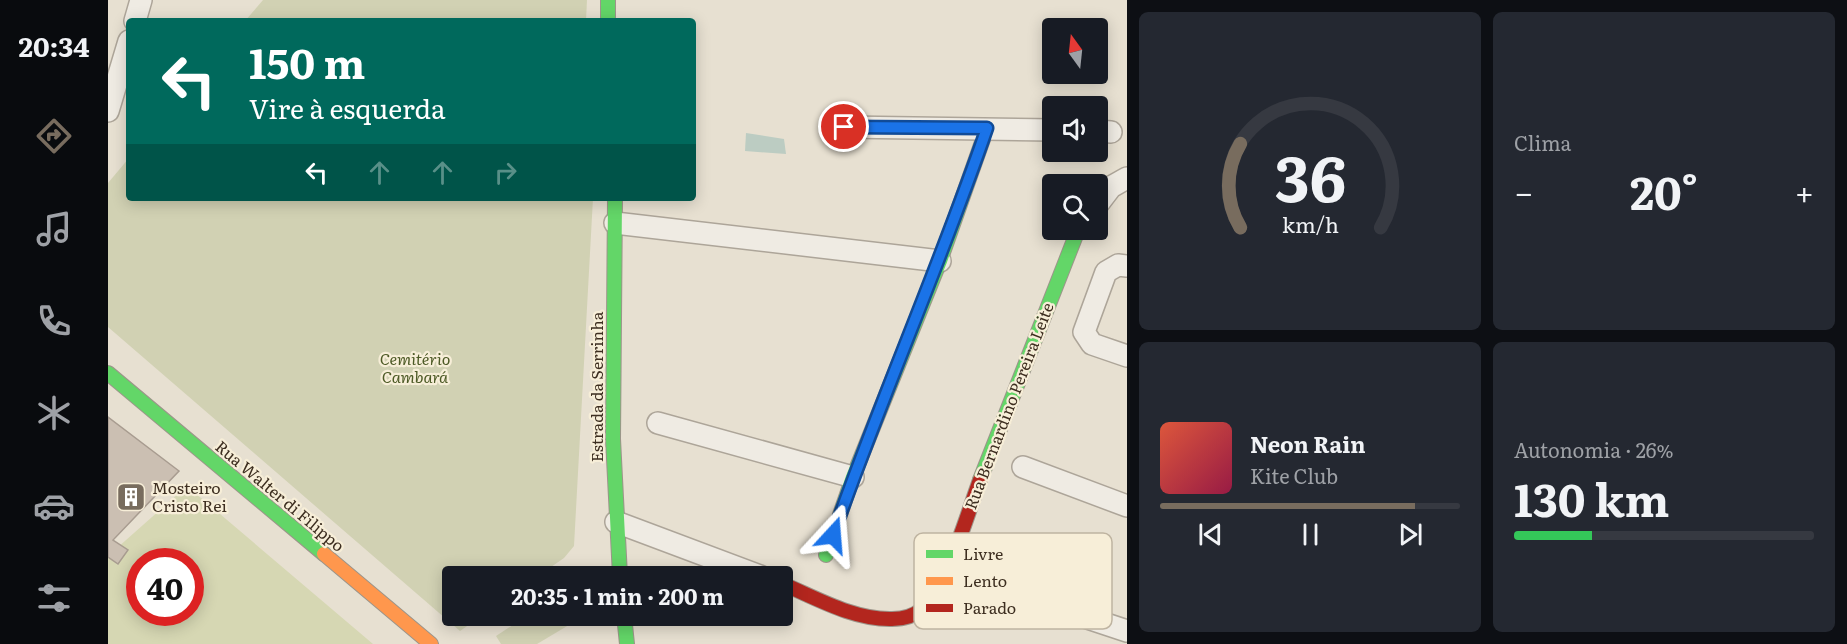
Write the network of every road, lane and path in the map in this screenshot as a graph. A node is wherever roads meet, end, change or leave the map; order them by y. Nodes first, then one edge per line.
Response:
1 (141, 0) edge
2 (608, 0) edge
3 (136, 18) edge
4 (608, 18) edge
5 (126, 51) edge
6 (108, 111) edge
7 (844, 127) dead end
8 (987, 128) junction
9 (1042, 130) edge
10 (1127, 178) edge
11 (1108, 192) edge
12 (615, 201) edge
13 (615, 223) junction
14 (1074, 240) edge
15 (940, 261) junction
16 (1127, 266) edge
17 (1127, 356) edge
18 (108, 373) edge
19 (658, 423) dead end
20 (1023, 467) dead end
21 (853, 477) junction
22 (1127, 506) edge
23 (616, 522) junction
24 (960, 533) edge
25 (826, 555) dead end
26 (619, 566) edge
27 (733, 566) edge
28 (793, 589) edge
29 (914, 613) edge
30 (625, 626) edge
31 (1112, 626) edge
32 (1127, 631) edge
33 (431, 644) edge
34 (627, 644) edge

1 - 3 street
2 - 4 street
5 - 6 street
7 - 8 street
8 - 9 street
8 - 15 street
10 - 11 street
12 - 13 street, Estrada da Serrinha
13 - 15 street
13 - 23 street, Estrada da Serrinha
14 - 24 street, Rua Bernardino Pereira Leite
15 - 21 street
16 - 17 street
18 - 33 street, Rua Walter di Filippo
19 - 21 street
20 - 22 street
21 - 25 street
23 - 26 street, Estrada da Serrinha
23 - 27 street
28 - 29 street, Rua Bernardino Pereira Leite
30 - 34 street
31 - 32 street

